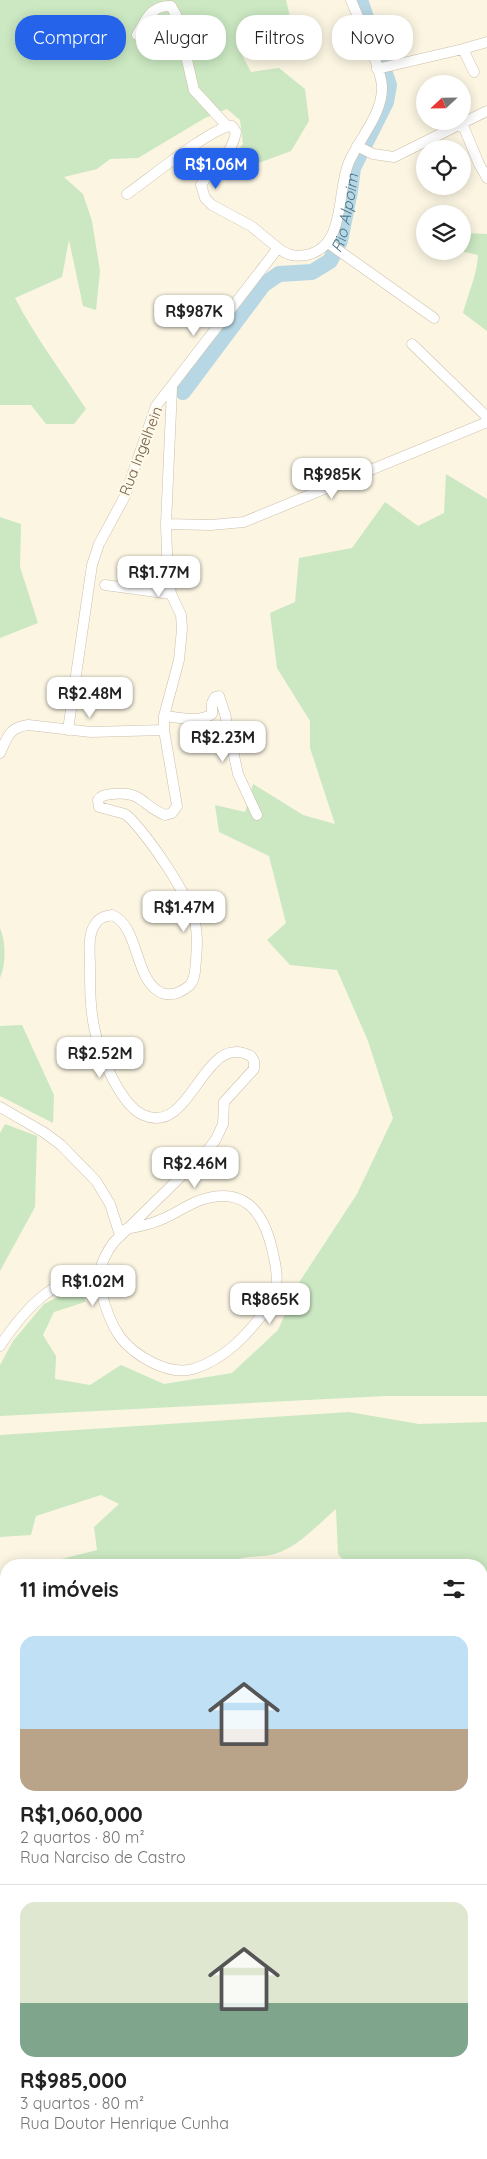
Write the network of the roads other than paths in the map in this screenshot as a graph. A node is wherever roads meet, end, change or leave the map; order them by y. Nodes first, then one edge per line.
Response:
1 (351, 0) edge
2 (149, 15) edge
3 (175, 15) edge
4 (487, 42) edge
5 (463, 49) junction
6 (187, 60) edge
7 (378, 69) junction
8 (474, 72) dead end
9 (487, 111) edge
10 (471, 119) edge
11 (227, 126) junction
12 (448, 130) edge
13 (465, 130) edge
14 (358, 146) junction
15 (487, 178) edge
16 (127, 194) dead end
17 (328, 243) junction
18 (278, 248) junction
19 (434, 318) dead end
20 (412, 344) dead end
21 (172, 388) junction
22 (487, 417) edge
23 (487, 422) edge
24 (166, 524) junction
25 (105, 585) dead end
26 (171, 594) junction
27 (164, 716) junction
28 (68, 730) junction
29 (164, 730) junction
30 (0, 753) edge
31 (257, 815) dead end
32 (0, 1107) edge
33 (123, 1232) junction
34 (98, 1277) junction
35 (0, 1346) edge

1 - 7 street
2 - 3 street
4 - 5 street
5 - 7 street
5 - 8 street
6 - 11 street
7 - 14 street
9 - 10 street
11 - 16 street
11 - 18 street
12 - 14 street
13 - 15 street
14 - 17 street
17 - 18 street
17 - 19 street
18 - 21 street, Rua Ingelhein
20 - 22 street
21 - 24 street
21 - 28 street, Rua Ingelhein
23 - 24 street
24 - 26 street
25 - 26 street
26 - 27 street
27 - 29 street
27 - 31 street
28 - 29 street
28 - 30 street
29 - 33 street
32 - 33 street
33 - 34 street
33 - 34 street
34 - 35 street

